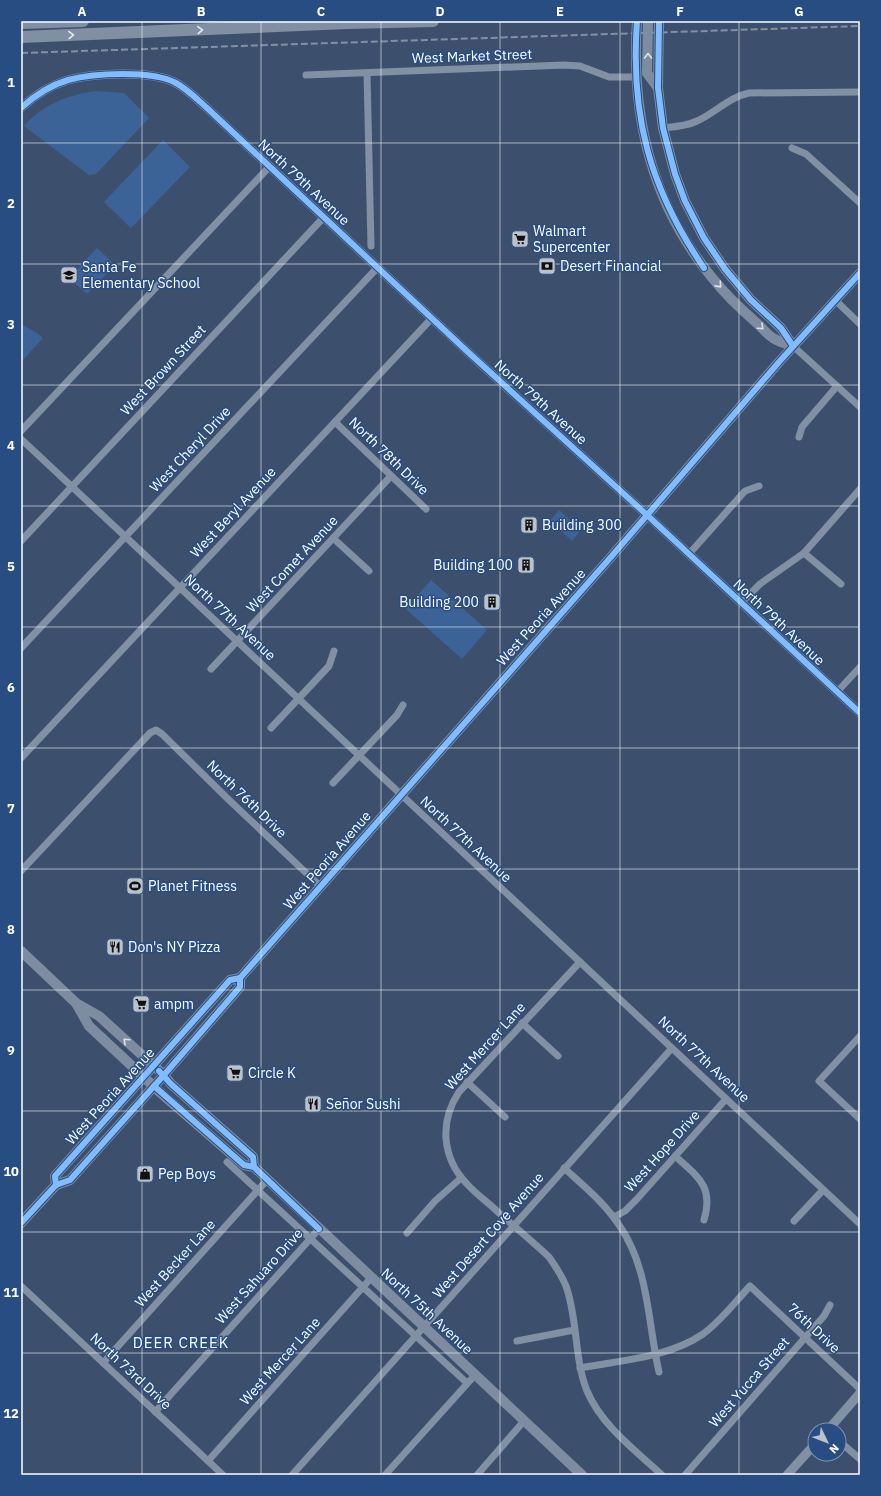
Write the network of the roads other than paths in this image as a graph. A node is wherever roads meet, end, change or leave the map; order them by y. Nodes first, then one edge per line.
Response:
1 (82, 21) edge
2 (433, 21) edge
3 (637, 21) edge
4 (648, 21) edge
5 (659, 21) edge
6 (28, 22) edge
7 (21, 37) edge
8 (367, 73) junction
9 (306, 75) dead end
10 (637, 77) junction
11 (658, 88) junction
12 (860, 92) edge
13 (21, 108) edge
14 (663, 128) junction
15 (792, 148) dead end
16 (270, 166) junction
17 (681, 191) junction
18 (664, 197) junction
19 (860, 204) edge
20 (324, 218) junction
21 (371, 246) dead end
22 (378, 267) junction
23 (860, 273) edge
24 (835, 300) junction
25 (432, 318) junction
26 (860, 324) edge
27 (793, 346) junction
28 (837, 386) junction
29 (860, 408) edge
30 (335, 422) junction
31 (21, 430) edge
32 (798, 437) dead end
33 (21, 439) edge
34 (392, 476) junction
35 (759, 486) dead end
36 (72, 487) junction
37 (859, 494) edge
38 (426, 509) dead end
39 (647, 515) junction
40 (126, 537) junction
41 (334, 538) junction
42 (21, 541) edge
43 (804, 553) junction
44 (689, 554) junction
45 (368, 571) dead end
46 (841, 584) dead end
47 (180, 588) junction
48 (741, 603) junction
49 (237, 642) junction
50 (21, 648) edge
51 (334, 651) dead end
52 (860, 667) edge
53 (211, 669) dead end
54 (837, 692) junction
55 (298, 699) junction
56 (403, 705) dead end
57 (860, 713) edge
58 (271, 728) dead end
59 (359, 756) junction
60 (21, 758) edge
61 (333, 783) dead end
62 (400, 795) junction
63 (21, 871) edge
64 (320, 886) junction
65 (21, 950) edge
66 (580, 962) junction
67 (240, 978) junction
68 (76, 1003) junction
69 (522, 1023) junction
70 (860, 1036) edge
71 (672, 1048) junction
72 (558, 1056) dead end
73 (153, 1066) junction
74 (164, 1075) junction
75 (143, 1076) junction
76 (467, 1082) junction
77 (154, 1086) junction
78 (726, 1099) junction
79 (505, 1117) dead end
80 (860, 1119) edge
81 (225, 1148) junction
82 (75, 1153) junction
83 (250, 1154) junction
84 (675, 1156) junction
85 (85, 1162) junction
86 (227, 1162) dead end
87 (254, 1167) junction
88 (564, 1168) junction
89 (461, 1178) junction
90 (267, 1180) junction
91 (56, 1185) junction
92 (258, 1190) junction
93 (823, 1190) junction
94 (614, 1217) junction
95 (704, 1220) dead end
96 (794, 1221) dead end
97 (21, 1223) edge
98 (860, 1224) edge
99 (514, 1226) junction
100 (319, 1229) junction
101 (407, 1233) dead end
102 (310, 1238) junction
103 (371, 1278) junction
104 (21, 1286) edge
105 (362, 1287) junction
106 (830, 1305) dead end
107 (424, 1327) junction
108 (574, 1330) junction
109 (416, 1337) junction
110 (805, 1338) junction
111 (517, 1341) dead end
112 (655, 1355) junction
113 (103, 1363) junction
114 (580, 1368) junction
115 (659, 1372) dead end
116 (475, 1375) junction
117 (467, 1383) junction
118 (860, 1389) edge
119 (860, 1393) edge
120 (155, 1412) junction
121 (524, 1421) junction
122 (835, 1422) edge
123 (847, 1448) edge
124 (807, 1453) edge
125 (860, 1460) edge
126 (208, 1461) junction
127 (575, 1473) edge
128 (223, 1475) edge
129 (292, 1475) edge
130 (386, 1475) edge
131 (477, 1475) edge
132 (662, 1475) edge
133 (685, 1475) edge
134 (787, 1475) edge

1 - 6 highway
7 -> 2 highway
3 - 10 main road
11 -> 4 main road
5 - 11 main road
8 - 9 street, West Market Street
8 - 10 street, West Market Street
8 - 21 street
10 - 18 main road
11 - 14 main road
12 - 14 street
13 - 16 street, North 79th Avenue
14 - 17 main road
15 - 19 street
16 - 20 street, North 79th Avenue
16 - 31 street
17 - 18 main road
17 - 27 main road
18 -> 27 main road
20 - 22 street, North 79th Avenue
20 - 36 street, West Brown Street
22 - 25 street, North 79th Avenue
22 - 40 street, West Cheryl Drive
23 - 24 main road, West Peoria Avenue
24 - 26 street
24 - 27 main road, West Peoria Avenue
25 - 30 street, West Beryl Avenue
25 - 39 street, North 79th Avenue
27 - 28 street
27 - 39 main road, West Peoria Avenue
28 - 29 street
28 - 32 street
30 - 34 street, North 78th Drive
30 - 47 street, West Beryl Avenue
33 - 36 street, North 77th Avenue
34 - 38 street, North 78th Drive
34 - 41 street, West Comet Avenue
35 - 44 street
36 - 40 street, North 77th Avenue
36 - 42 street, West Brown Street
37 - 43 street
39 - 44 street, North 79th Avenue
39 - 62 main road, West Peoria Avenue
40 - 47 street, North 77th Avenue
40 - 50 street, West Cheryl Drive
41 - 45 street
41 - 49 street, West Comet Avenue
43 - 46 street
43 - 48 street
44 - 48 street, North 79th Avenue
47 - 49 street, North 77th Avenue
47 - 60 street, West Beryl Avenue
48 - 54 street, North 79th Avenue
49 - 53 street, West Comet Avenue
49 - 55 street, North 77th Avenue
51 - 55 street
52 - 54 street
54 - 57 street, North 79th Avenue
55 - 58 street
55 - 59 street, North 77th Avenue
56 - 59 street
59 - 61 street
59 - 62 street, North 77th Avenue
62 - 64 main road, West Peoria Avenue
62 - 66 street, North 77th Avenue
63 - 64 street, North 76th Drive
64 - 67 main road, West Peoria Avenue
65 - 68 main road, North 75th Avenue
66 - 69 street, West Mercer Lane
66 - 71 street, North 77th Avenue
67 - 73 main road, West Peoria Avenue
67 - 74 main road, West Peoria Avenue
73 -> 68 main road, North 75th Avenue
68 - 75 main road, North 75th Avenue
69 - 72 street
69 - 76 street, West Mercer Lane
70 - 80 street
71 - 78 street, North 77th Avenue
71 - 88 street, West Desert Cove Avenue
73 - 74 main road, North 75th Avenue
73 - 75 main road, West Peoria Avenue
74 - 77 main road, West Peoria Avenue
74 - 83 main road, North 75th Avenue
75 - 77 main road, North 75th Avenue
75 - 82 main road, West Peoria Avenue
76 - 79 street
76 - 89 street, West Mercer Lane
77 - 81 main road, North 75th Avenue
77 - 85 main road, West Peoria Avenue
78 - 84 street, West Hope Drive
78 - 93 street, North 77th Avenue
81 - 83 main road
81 - 87 main road, North 75th Avenue
82 - 85 main road
82 - 91 main road, West Peoria Avenue
83 - 87 main road, North 75th Avenue
84 - 94 street, West Hope Drive
84 - 95 street
85 - 91 main road, West Peoria Avenue
86 - 92 street, North 75th Avenue
87 - 90 main road, North 75th Avenue
88 - 94 street
88 - 99 street, West Desert Cove Avenue
89 - 99 street, West Mercer Lane
89 - 101 street
90 - 92 street, West Becker Lane
90 - 100 main road, North 75th Avenue
91 - 97 main road, West Peoria Avenue
92 - 102 street, North 75th Avenue
92 - 113 street, West Becker Lane
93 - 96 street
93 - 98 street, North 77th Avenue
94 - 112 street
99 - 107 street, West Desert Cove Avenue
99 - 108 street, West Mercer Lane
100 - 102 street, West Sahuaro Drive
100 - 103 main road, North 75th Avenue
102 - 105 street, North 75th Avenue
102 - 120 street, West Sahuaro Drive
103 - 105 street, West Mercer Lane
103 - 107 main road, North 75th Avenue
104 - 113 street, North 73rd Drive
105 - 109 street, North 75th Avenue
105 - 126 street, West Mercer Lane
106 - 110 street, West Yucca Street
107 - 109 street, West Desert Cove Avenue
107 - 116 main road, North 75th Avenue
108 - 111 street
108 - 114 street, West Mercer Lane
109 - 117 street, North 75th Avenue
109 - 129 street, West Desert Cove Avenue
110 - 112 street, 76th Drive
110 - 118 street, 76th Drive
110 - 133 street, West Yucca Street
112 - 114 street
112 - 115 street
113 - 120 street, North 73rd Drive
114 - 132 street, West Mercer Lane
116 - 117 street
116 - 121 main road, North 75th Avenue
117 - 130 street
119 - 122 street
120 - 126 street, North 73rd Drive
121 - 127 main road, North 75th Avenue
121 - 131 street
123 - 125 street
124 - 134 street
126 - 128 street, North 73rd Drive

